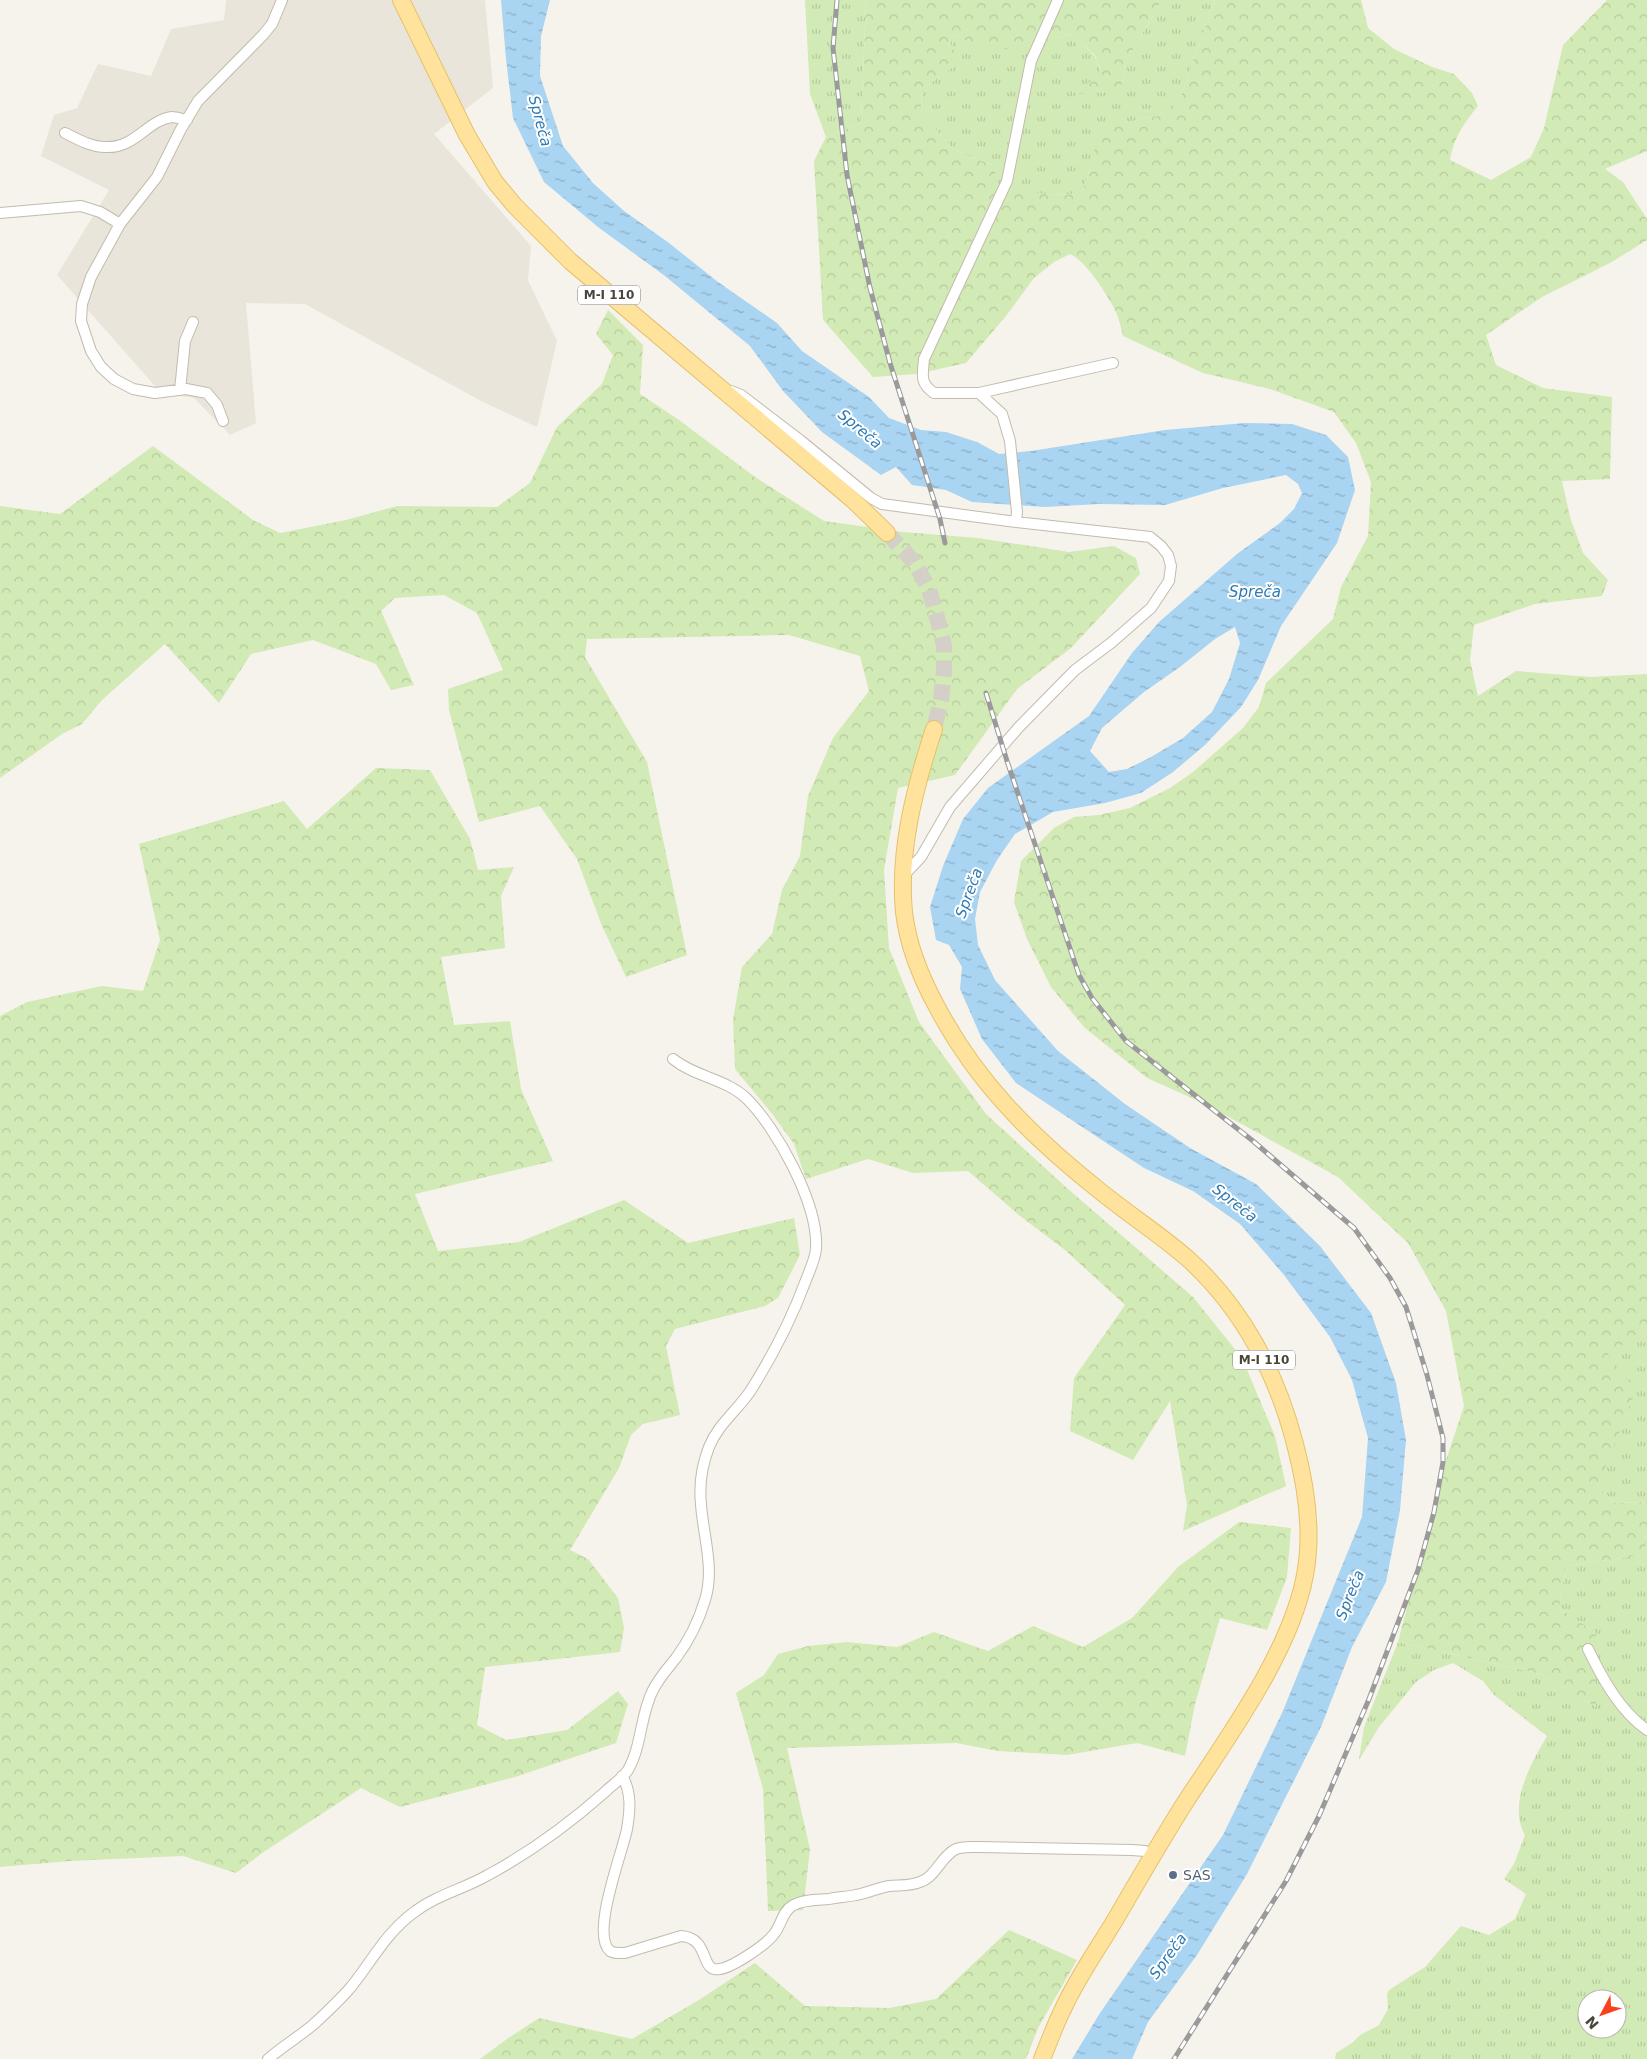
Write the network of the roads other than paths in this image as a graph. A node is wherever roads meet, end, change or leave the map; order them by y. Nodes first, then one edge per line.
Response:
1 (282, 0) edge
2 (401, 0) edge
3 (1058, 0) edge
4 (187, 120) junction
5 (65, 133) dead end
6 (0, 213) edge
7 (120, 224) junction
8 (193, 322) dead end
9 (1113, 364) dead end
10 (180, 390) junction
11 (725, 393) junction
12 (979, 393) junction
13 (223, 421) dead end
14 (1016, 517) junction
15 (887, 533) tunnel mouth
16 (934, 729) tunnel mouth
17 (903, 876) junction
18 (673, 1059) dead end
19 (1588, 1649) dead end
20 (1647, 1730) edge
21 (622, 1776) junction
22 (1152, 1855) junction
23 (268, 2059) edge
24 (1042, 2059) edge

1 - 4 street
2 - 11 main road, M-I 110
3 - 12 street
4 - 5 street
4 - 7 street
6 - 7 street
7 - 10 street
8 - 10 street
9 - 12 street
10 - 13 street
11 - 14 street
11 - 15 main road, M-I 110
12 - 14 street
14 - 17 street
16 - 17 main road, M-I 110
17 - 22 main road, M-I 110
18 - 21 street
19 - 20 street
21 - 22 street
21 - 23 street
22 - 24 main road, M-I 110

